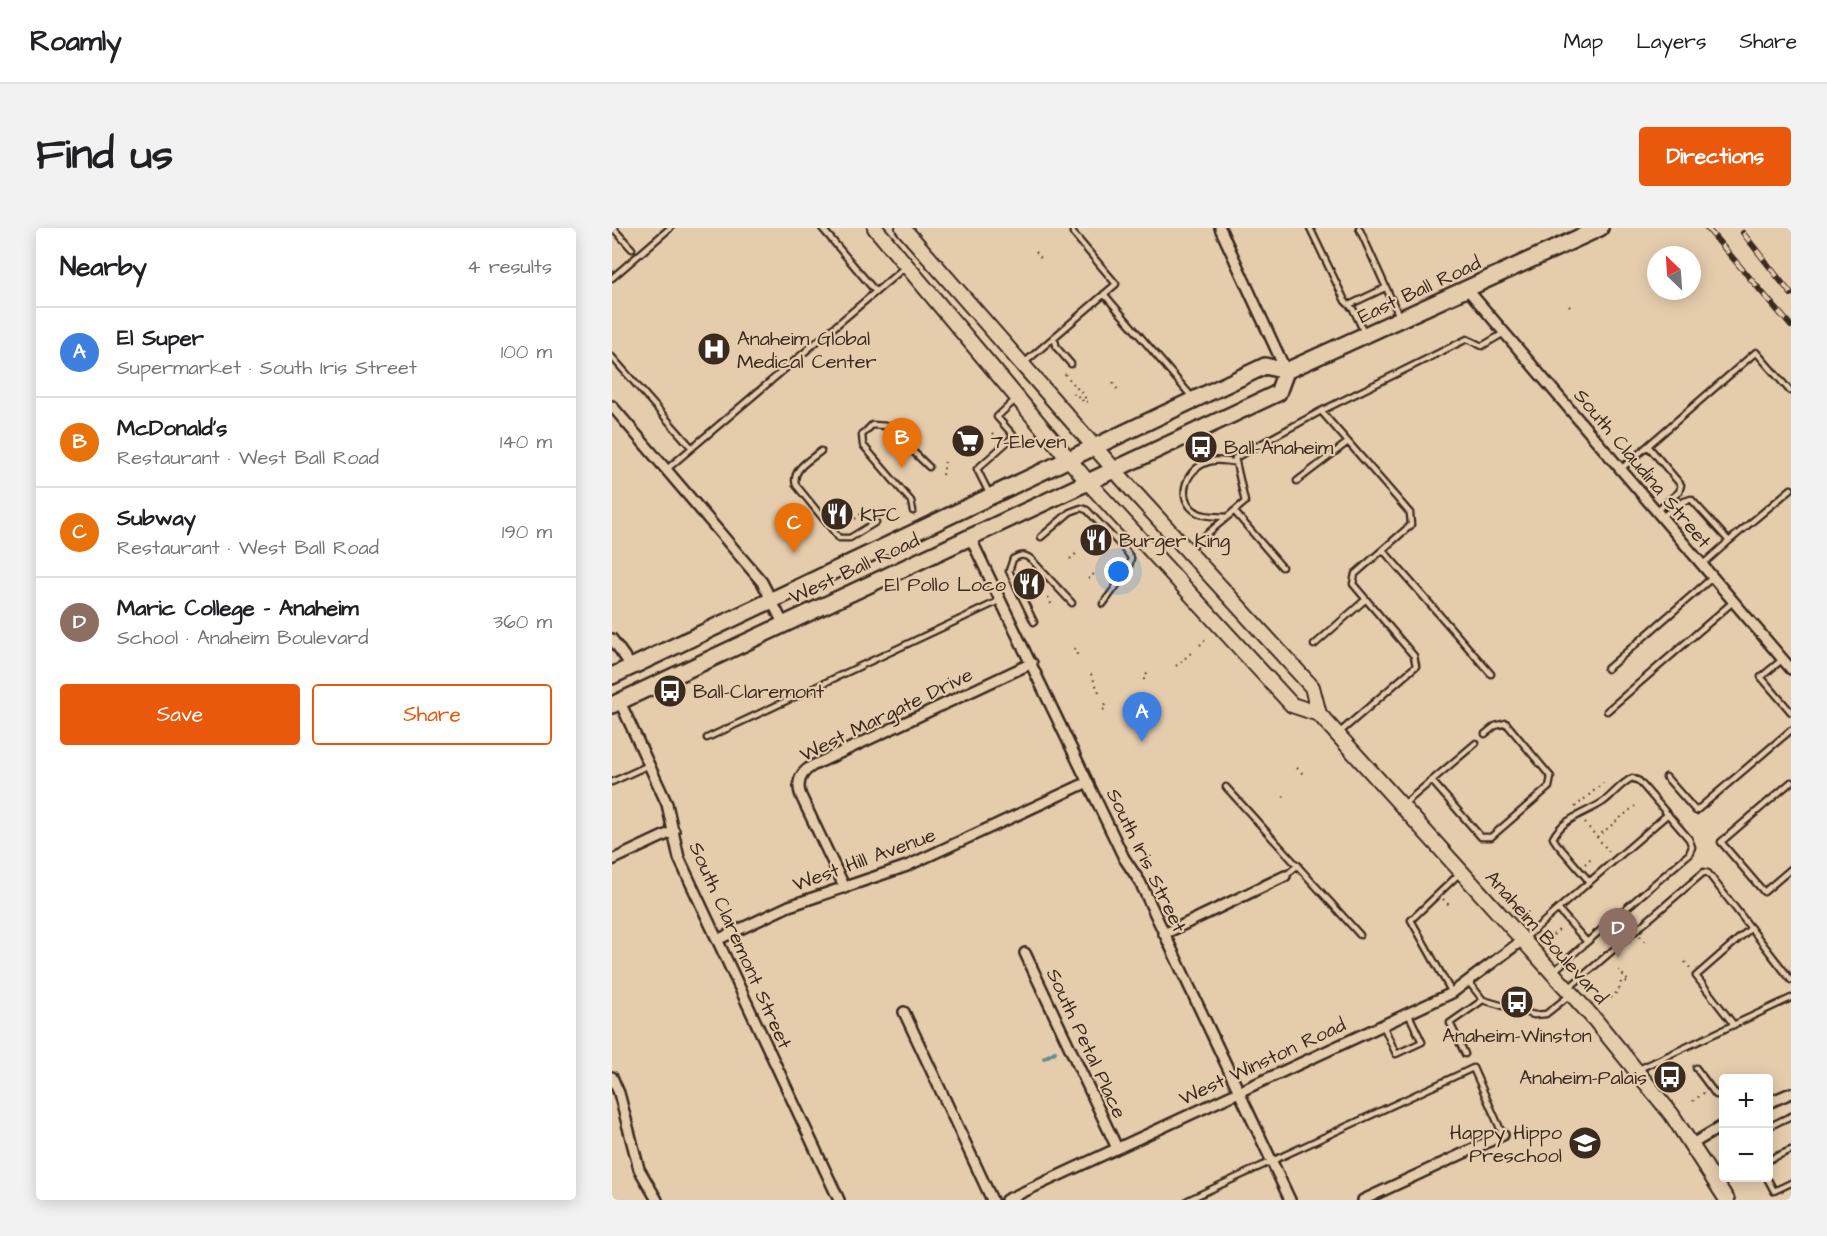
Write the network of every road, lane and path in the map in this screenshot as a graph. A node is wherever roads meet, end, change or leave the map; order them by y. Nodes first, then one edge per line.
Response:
1 (613, 228) edge
2 (670, 228) edge
3 (822, 228) edge
4 (875, 228) edge
5 (903, 228) edge
6 (1073, 228) edge
7 (1220, 228) edge
8 (1310, 228) edge
9 (1359, 228) edge
10 (1600, 228) edge
11 (633, 249) dead end
12 (1036, 252) dead end
13 (1042, 259) dead end
14 (906, 266) junction
15 (612, 278) edge
16 (1385, 288) junction
17 (1468, 290) junction
18 (876, 292) junction
19 (1104, 294) junction
20 (1349, 305) junction
21 (1401, 321) junction
22 (1505, 333) junction
23 (1054, 337) junction
24 (1366, 337) junction
25 (612, 357) edge
26 (1023, 364) junction
27 (1071, 364) dead end
28 (1287, 372) junction
29 (1065, 374) dead end
30 (1113, 383) dead end
31 (1118, 390) dead end
32 (1790, 391) edge
33 (1072, 395) dead end
34 (1018, 398) junction
35 (1195, 399) junction
36 (612, 406) edge
37 (1321, 411) junction
38 (993, 433) dead end
39 (1001, 441) dead end
40 (1348, 442) junction
41 (1094, 446) junction
42 (1648, 446) junction
43 (692, 448) junction
44 (821, 451) dead end
45 (1070, 458) junction
46 (945, 462) dead end
47 (1236, 462) junction
48 (929, 467) dead end
49 (667, 469) junction
50 (1114, 469) junction
51 (1621, 469) junction
52 (943, 475) dead end
53 (1297, 481) dead end
54 (1088, 482) junction
55 (1791, 489) edge
56 (990, 495) junction
57 (913, 511) dead end
58 (1234, 511) junction
59 (862, 513) dead end
60 (1659, 514) junction
61 (1226, 517) junction
62 (855, 519) dead end
63 (876, 522) dead end
64 (799, 531) dead end
65 (792, 537) dead end
66 (970, 537) junction
67 (1041, 537) dead end
68 (1729, 542) junction
69 (1187, 550) junction
70 (1383, 550) junction
71 (1077, 553) dead end
72 (1070, 559) dead end
73 (1702, 565) junction
74 (1282, 567) dead end
75 (1095, 573) dead end
76 (1713, 577) junction
77 (1089, 579) dead end
78 (1048, 597) dead end
79 (1366, 599) junction
80 (1000, 600) junction
81 (773, 601) junction
82 (1734, 601) junction
83 (1072, 603) dead end
84 (1102, 604) dead end
85 (1052, 606) dead end
86 (1034, 622) dead end
87 (784, 625) junction
88 (1207, 638) dead end
89 (612, 639) edge
90 (1200, 645) dead end
91 (1314, 645) dead end
92 (1074, 648) dead end
93 (1191, 653) dead end
94 (1078, 658) dead end
95 (1783, 659) junction
96 (1032, 663) junction
97 (1176, 666) dead end
98 (632, 667) junction
99 (1607, 669) dead end
100 (1791, 669) edge
101 (1150, 671) dead end
102 (1091, 674) dead end
103 (1491, 674) dead end
104 (612, 676) edge
105 (1144, 680) dead end
106 (1099, 692) dead end
107 (616, 703) edge
108 (1104, 703) dead end
109 (1103, 710) dead end
110 (1607, 711) dead end
111 (1791, 712) edge
112 (1319, 714) junction
113 (1791, 730) edge
114 (1485, 734) dead end
115 (1337, 735) junction
116 (707, 738) dead end
117 (1476, 743) dead end
118 (649, 765) junction
119 (1297, 768) dead end
120 (1304, 775) dead end
121 (1666, 777) dead end
122 (1432, 781) junction
123 (612, 782) edge
124 (1088, 782) junction
125 (1791, 782) edge
126 (1603, 783) dead end
127 (1226, 787) dead end
128 (1284, 796) dead end
129 (1284, 801) dead end
130 (1402, 806) junction
131 (1635, 806) dead end
132 (1573, 809) dead end
133 (1668, 814) junction
134 (1585, 823) dead end
135 (674, 831) junction
136 (1597, 837) junction
137 (1609, 856) dead end
138 (1592, 858) dead end
139 (612, 860) edge
140 (1298, 865) junction
141 (1583, 866) dead end
142 (1791, 869) edge
143 (1462, 871) junction
144 (1285, 876) joint
145 (1589, 881) junction
146 (845, 888) junction
147 (1443, 899) dead end
148 (1449, 905) dead end
149 (1558, 909) junction
150 (1564, 926) dead end
151 (1751, 928) junction
152 (1164, 934) junction
153 (1360, 935) dead end
154 (1553, 935) dead end
155 (1640, 936) dead end
156 (1524, 939) junction
157 (717, 940) junction
158 (1587, 942) junction
159 (1646, 943) dead end
160 (1025, 952) dead end
161 (1685, 962) dead end
162 (1618, 969) dead end
163 (1553, 972) junction
164 (1686, 975) dead end
165 (1791, 980) edge
166 (1468, 981) junction
167 (1570, 992) junction
168 (1452, 993) junction
169 (1611, 998) dead end
170 (1791, 998) edge
171 (1483, 1000) junction
172 (904, 1012) dead end
173 (1408, 1013) junction
174 (1383, 1025) junction
175 (1734, 1025) junction
176 (1465, 1054) dead end
177 (1696, 1068) dead end
178 (1637, 1070) junction
179 (612, 1077) edge
180 (1708, 1090) dead end
181 (1239, 1092) junction
182 (1791, 1093) edge
183 (1719, 1095) edge
184 (1693, 1101) dead end
185 (1773, 1101) edge
186 (1791, 1116) edge
187 (1773, 1125) edge
188 (1719, 1128) edge
189 (1503, 1135) joint
190 (1692, 1144) junction
191 (1117, 1148) junction
192 (1791, 1150) edge
193 (1773, 1158) edge
194 (1272, 1161) junction
195 (1769, 1182) edge
196 (1791, 1183) edge
197 (657, 1200) edge
198 (839, 1200) edge
199 (992, 1200) edge
200 (1006, 1200) edge
201 (1188, 1200) edge
202 (1290, 1200) edge
203 (1363, 1200) edge
204 (1727, 1200) edge

1 - 11 lane
2 - 15 lane
3 - 18 lane
4 - 14 main road, Anaheim Boulevard
5 - 26 main road, Anaheim Boulevard
6 - 19 lane
7 - 28 street
8 - 20 lane
9 - 16 lane
10 - 17 main road, East Ball Road
12 - 13 path
14 - 18 lane
14 - 34 main road, Anaheim Boulevard
16 - 20 lane
16 - 21 lane
17 - 21 main road, East Ball Road
17 - 22 street, South Claudina Street
18 - 43 lane
19 - 23 lane
19 - 35 lane
20 - 24 lane
21 - 24 main road, East Ball Road
22 - 37 lane
22 - 51 street, South Claudina Street
23 - 26 lane
23 - 27 lane
24 - 28 main road, East Ball Road
25 - 43 lane
26 - 41 main road, Anaheim Boulevard
28 - 35 main road, East Ball Road
28 - 50 main road
29 - 33 path
30 - 31 path
32 - 42 lane
34 - 45 main road, Anaheim Boulevard
34 - 56 lane
35 - 41 main road, East Ball Road
36 - 49 street
37 - 40 lane
37 - 47 lane
38 - 39 path
40 - 53 lane
40 - 70 lane
41 - 45 main road, West Ball Road
41 - 50 main road, Anaheim Boulevard
42 - 51 lane
42 - 60 lane
43 - 49 lane
44 - 63 lane
45 - 54 main road, Anaheim Boulevard
45 - 56 main road, West Ball Road
46 - 52 path
47 - 58 lane
47 - 61 lane
48 - 57 lane
49 - 81 street
50 - 54 main road, West Ball Road
50 - 69 main road, Anaheim Boulevard
51 - 60 street, South Claudina Street
54 - 66 main road, West Ball Road
54 - 112 main road, Anaheim Boulevard
55 - 68 lane
56 - 81 main road, West Ball Road
58 - 61 lane
58 - 74 lane
59 - 62 path
60 - 68 lane
60 - 73 street, South Claudina Street
61 - 69 lane
64 - 65 path
66 - 80 street, South Iris Street
66 - 87 main road, West Ball Road
67 - 84 lane
68 - 73 lane
69 - 112 main road, Anaheim Boulevard
70 - 79 lane
70 - 103 lane
71 - 72 path
73 - 76 street, South Claudina Street
75 - 77 path
76 - 82 street, South Claudina Street
76 - 99 lane
78 - 85 path
79 - 91 lane
79 - 115 lane
80 - 96 street, South Iris Street
80 - 116 lane
81 - 87 street
81 - 98 main road, West Ball Road
82 - 95 street, South Claudina Street
82 - 110 lane
83 - 86 lane
87 - 107 main road, West Ball Road
88 - 90 path
89 - 98 street
92 - 94 path
93 - 97 path
95 - 100 street, South Claudina Street
95 - 111 lane
96 - 124 street, South Iris Street
96 - 146 street, West Margate Drive
98 - 104 main road, West Ball Road
101 - 105 path
102 - 106 path
107 - 118 street, South Claremont Street
108 - 109 path
112 - 115 main road, Anaheim Boulevard
113 - 121 lane
114 - 122 lane
115 - 130 main road, Anaheim Boulevard
117 - 122 lane
118 - 123 lane
118 - 135 street, South Claremont Street
119 - 120 path
122 - 130 lane
124 - 146 street, West Hill Avenue
124 - 152 street, South Iris Street
125 - 142 lane
126 - 132 path
127 - 140 lane
128 - 129 path
130 - 143 main road, Anaheim Boulevard
131 - 136 path
133 - 145 lane
133 - 145 lane
133 - 158 lane
134 - 136 path
135 - 139 street
135 - 157 street, South Claremont Street
136 - 137 path
138 - 141 path
140 - 144 lane
140 - 153 lane
143 - 156 main road, Anaheim Boulevard
143 - 168 lane
144 - 152 street
145 - 149 lane
146 - 157 street, West Hill Avenue
147 - 148 path
149 - 156 lane
149 - 158 lane
150 - 154 path
151 - 165 lane
151 - 167 lane
151 - 175 lane
152 - 181 street, South Iris Street
155 - 159 path
156 - 163 main road, Anaheim Boulevard
156 - 166 street, West Winston Road
157 - 198 street, South Claremont Street
158 - 163 lane
160 - 191 street, South Petal Place
161 - 164 path
162 - 169 path
163 - 167 main road, Anaheim Boulevard
166 - 168 street, West Winston Road
166 - 171 lane
167 - 171 lane
167 - 178 main road, Anaheim Boulevard
168 - 173 street, West Winston Road
170 - 175 lane
171 - 176 lane
172 - 199 street
173 - 174 street, West Winston Road
173 - 174 lane
174 - 181 street, West Winston Road
175 - 178 lane
177 - 183 lane
178 - 190 main road, Anaheim Boulevard
179 - 197 street
180 - 184 path
181 - 191 street, West Winston Road
181 - 194 street, South Iris Street
182 - 185 street
186 - 187 lane
188 - 190 street
189 - 194 lane
189 - 203 street
190 - 204 main road, Anaheim Boulevard
191 - 200 street, West Winston Road
192 - 193 lane
194 - 201 lane
194 - 202 street, South Iris Street
195 - 196 lane

